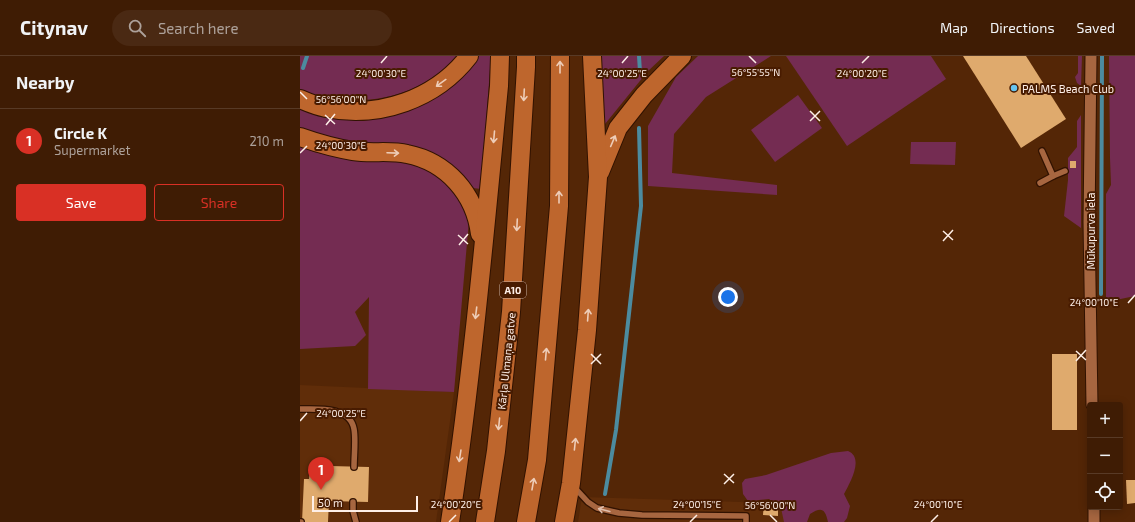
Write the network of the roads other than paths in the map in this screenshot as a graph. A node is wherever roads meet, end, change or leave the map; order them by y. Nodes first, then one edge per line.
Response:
1 (469, 56) edge
2 (500, 56) edge
3 (526, 56) edge
4 (560, 56) edge
5 (592, 56) edge
6 (682, 56) edge
7 (1091, 56) edge
8 (300, 99) edge
9 (300, 137) edge
10 (1042, 151) dead end
11 (1065, 171) dead end
12 (1053, 176) junction
13 (598, 177) junction
14 (1040, 183) dead end
15 (481, 274) junction
16 (1092, 402) edge
17 (300, 409) edge
18 (354, 467) dead end
19 (571, 483) junction
20 (353, 502) dead end
21 (1094, 510) edge
22 (642, 515) junction
23 (356, 522) edge
24 (450, 522) edge
25 (485, 522) edge
26 (526, 522) edge
27 (564, 522) edge
28 (642, 522) edge
29 (746, 522) edge
30 (1094, 522) edge

1 -> 8 highway
2 -> 15 highway
3 -> 25 highway, Kārļa Ulmaņa gatve / A10
26 -> 4 highway
5 - 13 highway
13 -> 6 highway
7 - 16 street, Mūkupurva iela
9 -> 15 highway
10 - 12 lane
11 - 12 lane
12 - 14 lane
19 -> 13 highway
15 -> 24 highway
17 - 18 lane
22 -> 19 lane
19 - 27 highway
20 - 23 lane
21 - 30 street
22 - 28 lane
22 - 29 lane

